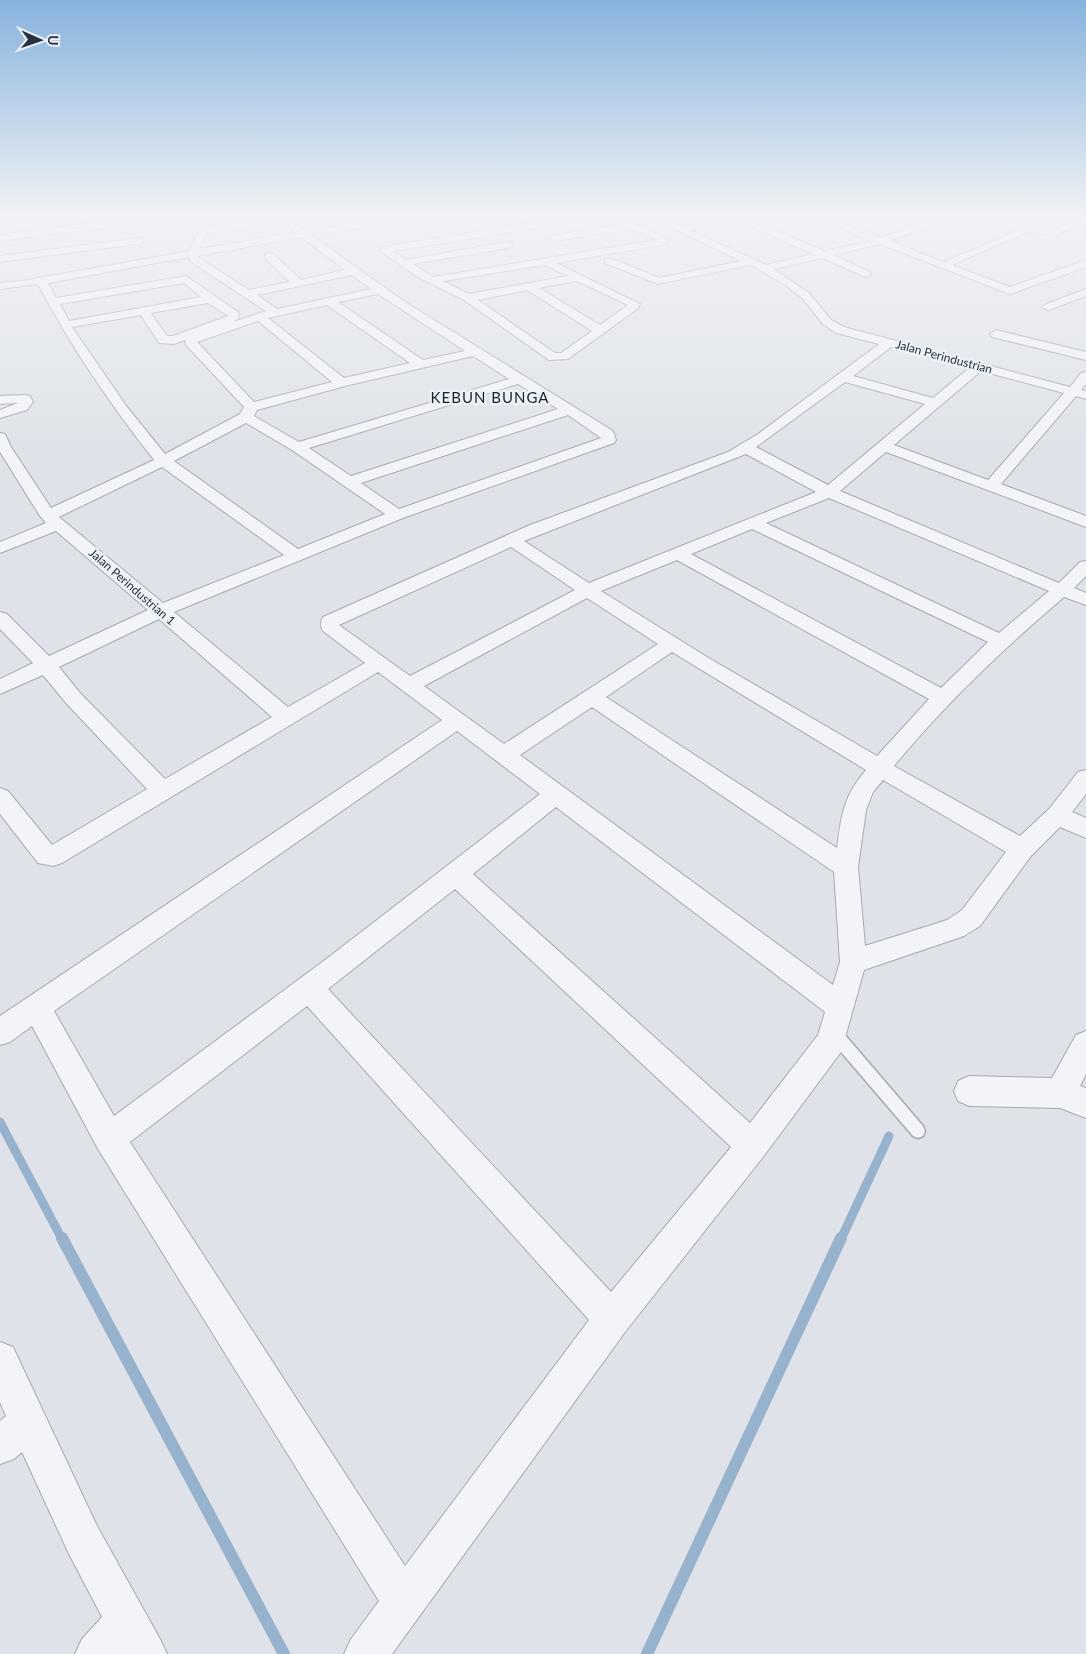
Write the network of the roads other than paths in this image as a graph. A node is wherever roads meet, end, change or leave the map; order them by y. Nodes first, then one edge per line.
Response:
1 (49, 295) edge
2 (91, 295) edge
3 (206, 295) edge
4 (250, 295) edge
5 (352, 295) edge
6 (386, 295) edge
7 (462, 295) edge
8 (482, 295) edge
9 (543, 295) edge
10 (616, 295) edge
11 (805, 295) edge
12 (1078, 295) edge
13 (468, 298) junction
14 (210, 299) junction
15 (328, 300) junction
16 (53, 302) junction
17 (1048, 307) dead end
18 (144, 311) junction
19 (276, 313) junction
20 (260, 317) junction
21 (64, 325) junction
22 (601, 331) junction
23 (996, 334) dead end
24 (890, 342) junction
25 (474, 352) junction
26 (1086, 356) edge
27 (420, 365) junction
28 (979, 366) junction
29 (1086, 376) edge
30 (844, 377) junction
31 (519, 380) junction
32 (342, 383) junction
33 (1079, 393) edge
34 (0, 400) edge
35 (936, 402) junction
36 (569, 410) junction
37 (249, 412) junction
38 (0, 414) edge
39 (0, 437) edge
40 (884, 446) junction
41 (297, 447) junction
42 (746, 448) junction
43 (163, 460) junction
44 (349, 482) junction
45 (990, 486) junction
46 (829, 492) junction
47 (398, 515) junction
48 (53, 520) junction
49 (1086, 522) edge
50 (754, 524) junction
51 (512, 540) junction
52 (0, 548) edge
53 (678, 554) junction
54 (297, 556) junction
55 (1086, 566) edge
56 (586, 591) junction
57 (1074, 595) edge
58 (161, 612) junction
59 (0, 618) edge
60 (1001, 641) junction
61 (670, 644) junction
62 (378, 664) junction
63 (46, 666) junction
64 (409, 685) junction
65 (0, 687) edge
66 (592, 697) junction
67 (943, 698) junction
68 (286, 717) junction
69 (456, 721) junction
70 (504, 754) junction
71 (880, 768) junction
72 (1086, 778) edge
73 (162, 790) junction
74 (556, 794) junction
75 (0, 797) edge
76 (1057, 815) junction
77 (1086, 829) edge
78 (1022, 849) junction
79 (846, 867) junction
80 (456, 876) junction
81 (852, 962) junction
82 (310, 989) junction
83 (37, 1006) junction
84 (837, 1020) junction
85 (0, 1032) edge
86 (1086, 1045) edge
87 (969, 1091) dead end
88 (1073, 1098) edge
89 (918, 1131) dead end
90 (109, 1138) junction
91 (752, 1146) junction
92 (612, 1319) junction
93 (0, 1360) edge
94 (14, 1434) edge
95 (404, 1602) junction
96 (136, 1638) edge
97 (97, 1654) edge
98 (366, 1654) edge

1 - 16 street
2 - 16 street
3 - 14 street
4 - 19 street
5 - 15 street
6 - 25 street
7 - 13 street
8 - 13 street
9 - 22 street
10 - 22 street
11 - 24 street, Jalan Perindustrian
12 - 17 street
13 - 22 street
14 - 18 street
14 - 18 street
15 - 19 street
15 - 27 street
16 - 21 street
18 - 21 street
19 - 20 street
20 - 32 street
20 - 37 street
21 - 43 street
23 - 26 street
24 - 28 street, Jalan Perindustrian
24 - 30 street
25 - 27 street
25 - 31 street
27 - 32 street
28 - 33 street, Jalan Perindustrian
28 - 35 street
29 - 33 street
30 - 35 street
30 - 42 street
31 - 36 street
31 - 41 street
32 - 37 street
33 - 45 street
34 - 38 street
35 - 40 street
36 - 44 street
36 - 47 street
37 - 41 street
37 - 43 street
39 - 48 street, Jalan Perindustrian 1
40 - 45 street
40 - 46 street
41 - 44 street
42 - 46 street
42 - 51 street
43 - 48 street
43 - 54 street
44 - 47 street
45 - 49 street
46 - 50 street
46 - 57 street
47 - 54 street
48 - 52 street
48 - 58 street, Jalan Perindustrian 1
50 - 53 street
50 - 60 street
51 - 56 street
51 - 62 street
53 - 56 street
53 - 67 street
54 - 58 street
55 - 57 street
56 - 61 street
56 - 64 street
57 - 60 street
58 - 63 street
58 - 68 street, Jalan Perindustrian 1
59 - 63 street
60 - 67 street
61 - 66 street
61 - 71 street
62 - 64 street
62 - 68 street
63 - 65 street
63 - 73 street
64 - 69 street
66 - 70 street
66 - 79 street
67 - 71 street
68 - 73 street
69 - 70 street
69 - 83 street
70 - 74 street
71 - 78 street
71 - 79 street
72 - 76 street
73 - 75 street
74 - 80 street
74 - 84 street
76 - 77 street
76 - 78 street
78 - 81 street
79 - 81 street
80 - 82 street
80 - 91 street
81 - 84 street
82 - 90 street
82 - 92 street
83 - 85 street
83 - 90 street
84 - 89 lane
84 - 91 street
86 - 88 street
87 - 88 street
90 - 95 street
91 - 92 street
92 - 95 street
93 - 94 street
94 - 96 street
95 - 98 street
96 - 97 street

